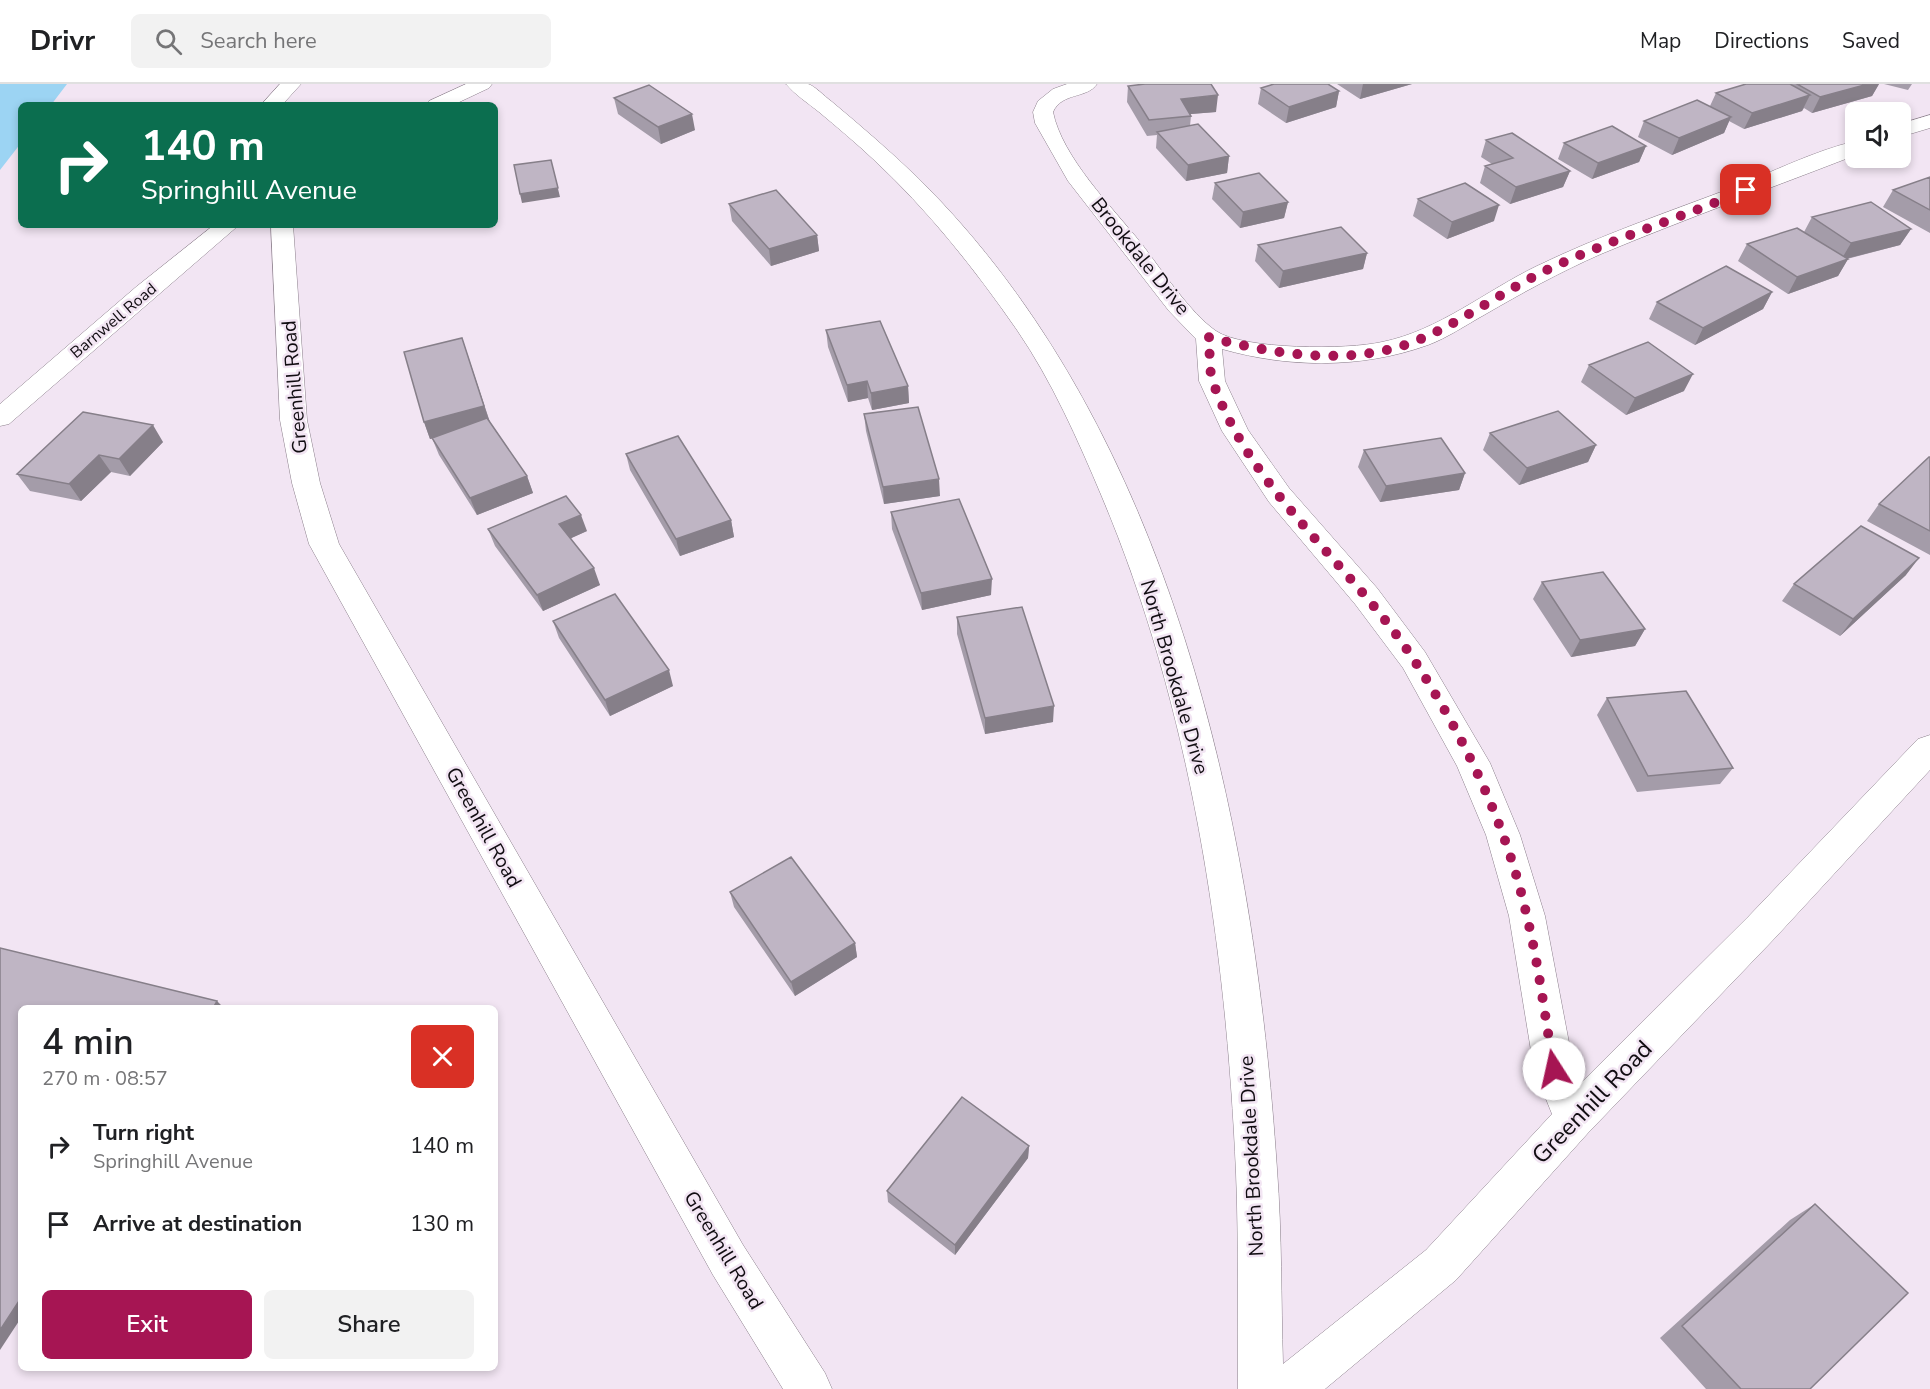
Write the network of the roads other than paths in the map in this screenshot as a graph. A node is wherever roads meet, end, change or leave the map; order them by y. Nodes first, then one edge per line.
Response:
1 (291, 84) edge
2 (482, 84) edge
3 (796, 84) edge
4 (1087, 84) edge
5 (274, 102) edge
6 (443, 102) edge
7 (1930, 121) edge
8 (1911, 127) edge
9 (1845, 151) edge
10 (224, 228) edge
11 (282, 228) edge
12 (1208, 337) junction
13 (0, 418) edge
14 (1930, 748) edge
15 (1574, 1119) junction
16 (809, 1389) edge
17 (1261, 1389) edge
18 (1289, 1389) edge

1 - 5 street
2 - 6 street
3 - 17 street, North Brookdale Drive
4 - 12 street, Brookdale Drive
7 - 8 street
9 - 12 street
10 - 13 street, Barnwell Road
11 - 16 street, Greenhill Road
12 - 15 street
14 - 15 street, Greenhill Road
15 - 18 street, Greenhill Road

